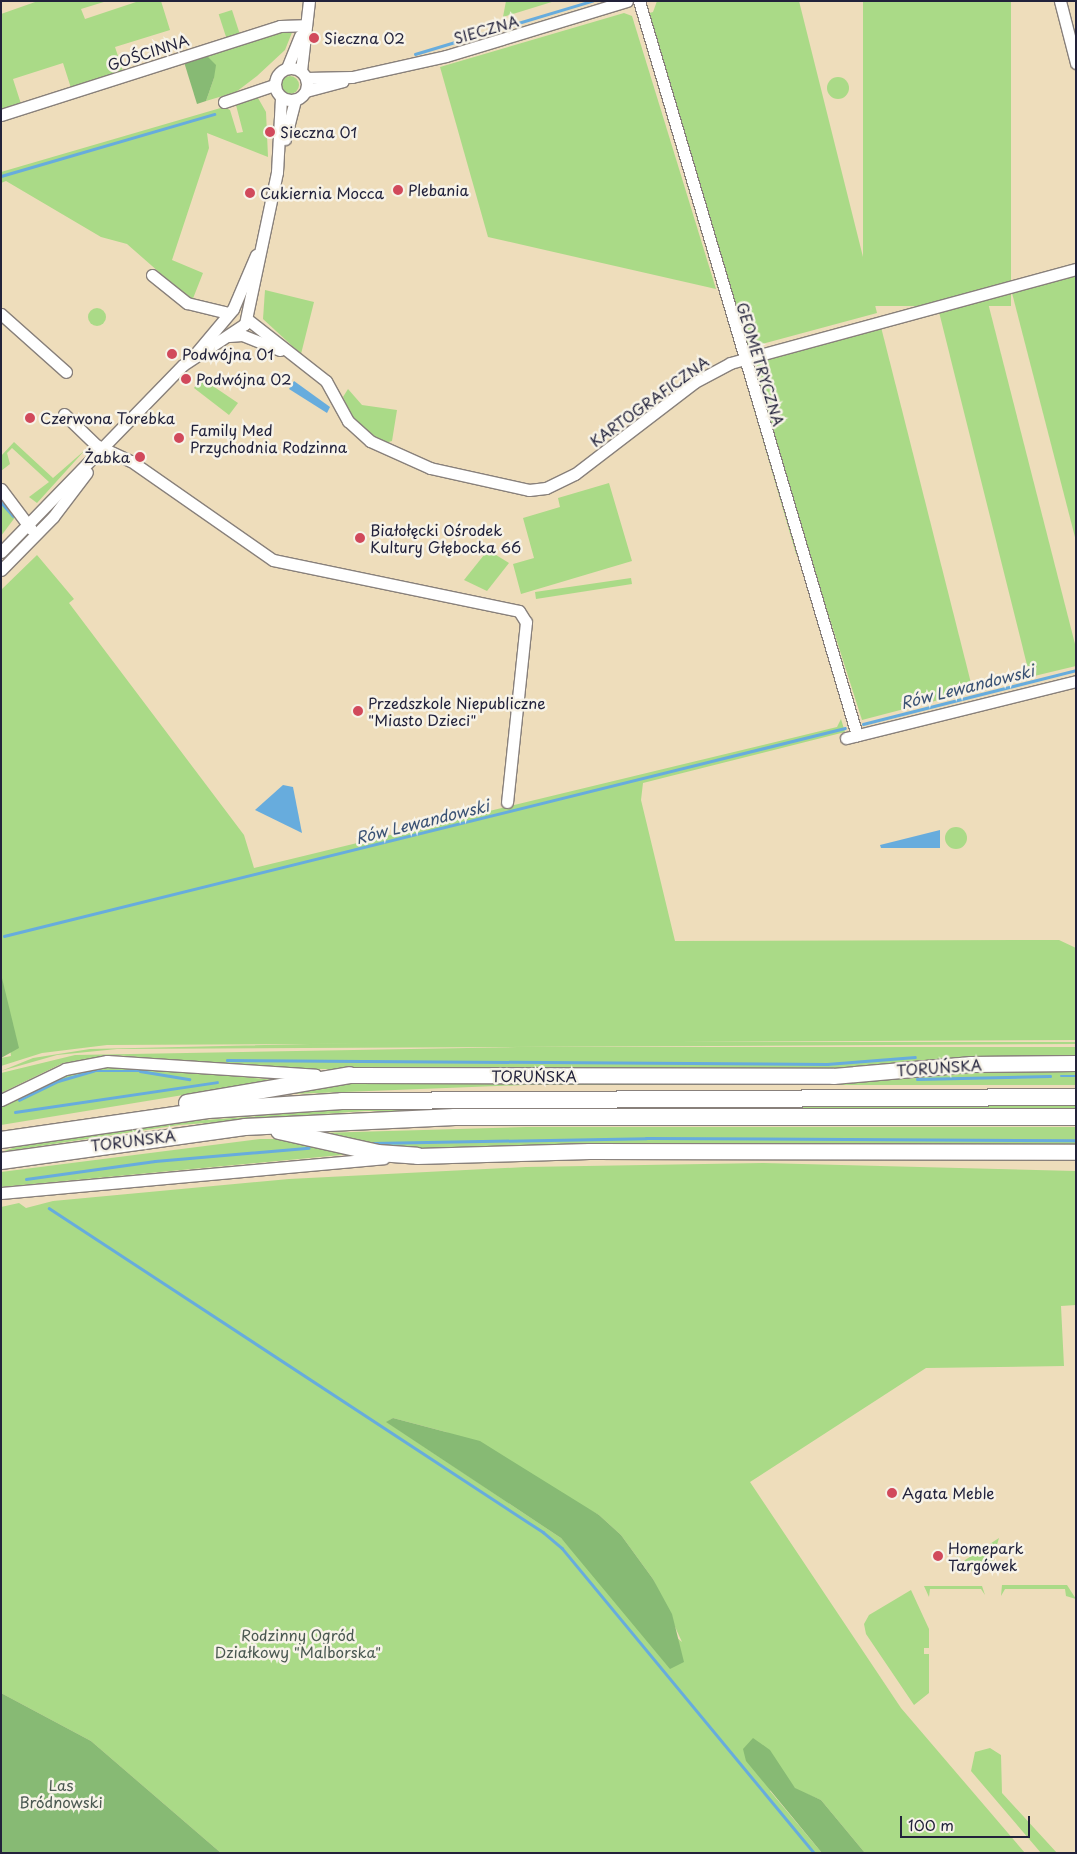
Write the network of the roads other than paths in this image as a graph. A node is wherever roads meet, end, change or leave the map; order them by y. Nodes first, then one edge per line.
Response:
1 (310, 1) edge
2 (627, 1) edge
3 (639, 1) edge
4 (1060, 1) edge
5 (304, 26) junction
6 (1076, 63) edge
7 (287, 68) junction
8 (303, 74) junction
9 (352, 77) junction
10 (274, 84) junction
11 (306, 91) junction
12 (281, 97) junction
13 (295, 100) junction
14 (224, 102) dead end
15 (1, 115) edge
16 (279, 159) junction
17 (258, 251) junction
18 (1076, 269) edge
19 (152, 276) dead end
20 (229, 313) junction
21 (1, 314) edge
22 (242, 322) junction
23 (250, 338) junction
24 (222, 339) junction
25 (284, 352) junction
26 (193, 356) junction
27 (744, 358) junction
28 (66, 372) dead end
29 (64, 414) dead end
30 (103, 447) junction
31 (1, 489) edge
32 (28, 524) junction
33 (34, 535) junction
34 (1, 552) edge
35 (1, 570) edge
36 (1076, 680) edge
37 (507, 802) dead end
38 (1076, 1063) edge
39 (350, 1075) junction
40 (1076, 1096) edge
41 (1, 1100) edge
42 (1076, 1117) edge
43 (138, 1119) junction
44 (245, 1127) junction
45 (1, 1140) edge
46 (1049, 1152) junction
47 (1076, 1152) edge
48 (417, 1156) junction
49 (1076, 1158) edge
50 (1, 1161) edge
51 (1, 1193) edge

1 - 5 street
2 - 9 street, SIECZNA
3 - 27 street, GEOMETRYCZNA
4 - 6 street
5 - 7 street
5 - 8 street
5 - 15 street, GOŚCINNA
7 - 8 street
7 - 10 street
8 - 9 street, SIECZNA
8 - 11 street
9 - 11 street, SIECZNA
10 - 12 street
10 - 14 street
11 - 13 street
12 - 13 street
12 - 16 street
13 - 16 street
16 - 17 street
17 - 20 street
17 - 22 street
18 - 27 street, KARTOGRAFICZNA
19 - 20 street
20 - 22 street
20 - 22 street
20 - 26 street
21 - 28 street
22 - 23 street, KARTOGRAFICZNA
22 - 24 street
22 - 25 street, KARTOGRAFICZNA
23 - 24 street, KARTOGRAFICZNA
23 - 25 street, KARTOGRAFICZNA
24 - 26 street
25 - 27 street, KARTOGRAFICZNA
26 - 30 street
27 - 36 street, GEOMETRYCZNA
29 - 30 street
30 - 32 street
30 - 33 street
30 - 37 street
31 - 32 street
32 - 33 street
32 - 34 street
33 - 35 street
38 - 39 main road, TORUŃSKA
39 - 41 street, TORUŃSKA
39 - 43 highway
40 - 43 highway, TORUŃSKA
42 - 44 highway, TORUŃSKA
43 - 45 highway, TORUŃSKA
44 - 48 highway
44 - 50 highway, TORUŃSKA
46 - 47 main road
46 - 48 main road
46 - 49 street
48 - 51 street

